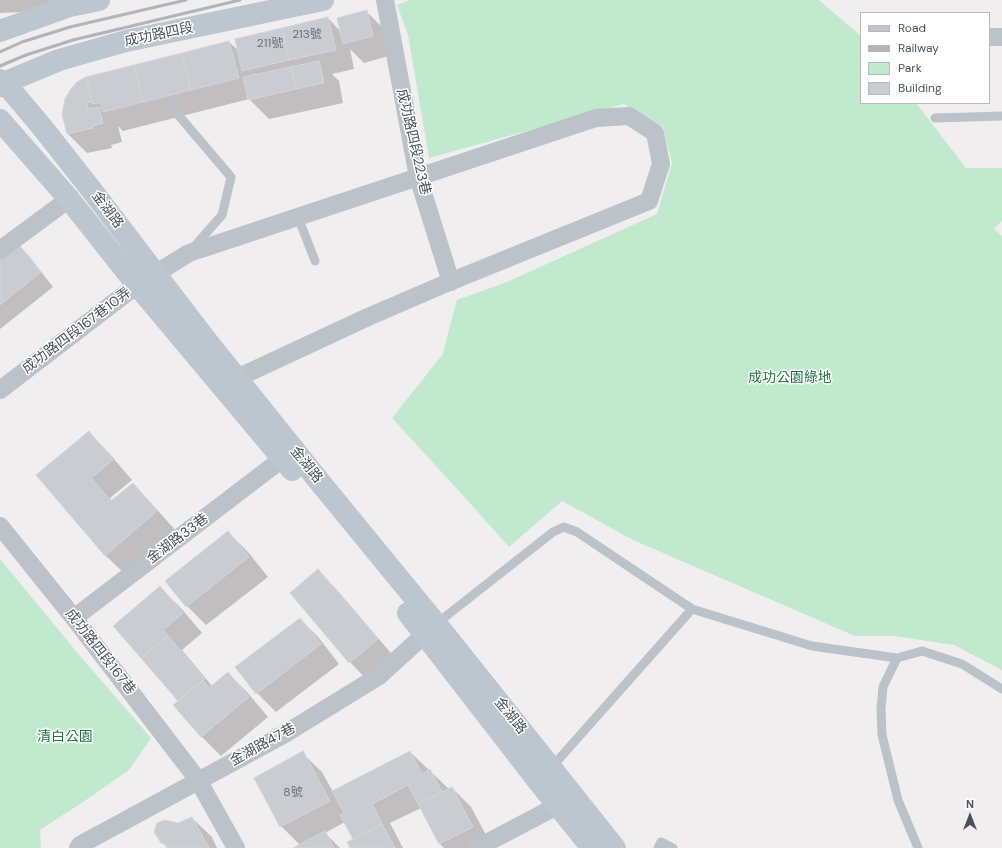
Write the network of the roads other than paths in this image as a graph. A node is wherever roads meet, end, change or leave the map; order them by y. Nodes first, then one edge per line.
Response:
1 (99, 0) edge
2 (323, 0) edge
3 (385, 0) edge
4 (68, 3) edge
5 (0, 31) edge
6 (990, 37) edge
7 (1002, 37) edge
8 (2, 83) edge
9 (174, 110) dead end
10 (1002, 116) edge
11 (935, 118) dead end
12 (0, 120) edge
13 (418, 177) junction
14 (69, 199) junction
15 (298, 217) junction
16 (0, 250) edge
17 (188, 253) junction
18 (315, 261) dead end
19 (146, 279) junction
20 (451, 282) junction
21 (237, 378) junction
22 (0, 390) edge
23 (282, 459) junction
24 (0, 526) edge
25 (692, 609) junction
26 (74, 618) junction
27 (430, 630) junction
28 (897, 658) junction
29 (1002, 689) edge
30 (551, 768) junction
31 (198, 780) junction
32 (565, 800) junction
33 (78, 848) edge
34 (236, 848) edge
35 (477, 848) edge
36 (592, 848) edge
37 (616, 848) edge
38 (658, 848) edge
39 (673, 848) edge
40 (918, 848) edge

1 - 4 main road
2 - 8 main road, 成功路四段
3 - 13 street, 成功路四段223巷
4 - 5 main road
6 - 7 street
8 - 19 main road, 金湖路
9 - 17 lane
10 - 11 lane
12 - 14 main road, 金湖路
13 - 15 street, 成功路四段167巷10弄
13 - 20 street, 成功路四段223巷
13 - 20 street, 成功路四段167巷10弄
14 - 16 street
14 - 19 main road, 金湖路
15 - 17 street, 成功路四段167巷10弄
15 - 18 lane
17 - 19 street, 成功路四段167巷10弄
19 - 21 main road, 金湖路
19 - 22 street, 成功路四段167巷10弄
19 - 23 main road, 金湖路
20 - 21 street, 成功路四段167巷10弄
21 - 27 main road, 金湖路
23 - 26 street, 金湖路33巷
23 - 27 main road, 金湖路
24 - 26 street, 成功路四段167巷
25 - 27 lane
25 - 28 lane
25 - 30 lane
26 - 31 street, 成功路四段167巷
27 - 30 main road, 金湖路
27 - 31 street, 金湖路47巷
27 - 32 main road, 金湖路
28 - 29 lane
28 - 40 lane
30 - 32 main road, 金湖路
31 - 33 street, 金湖路47巷
31 - 34 street, 成功路四段167巷
32 - 35 street
32 - 36 main road, 金湖路
32 - 37 main road, 金湖路
38 - 39 lane

